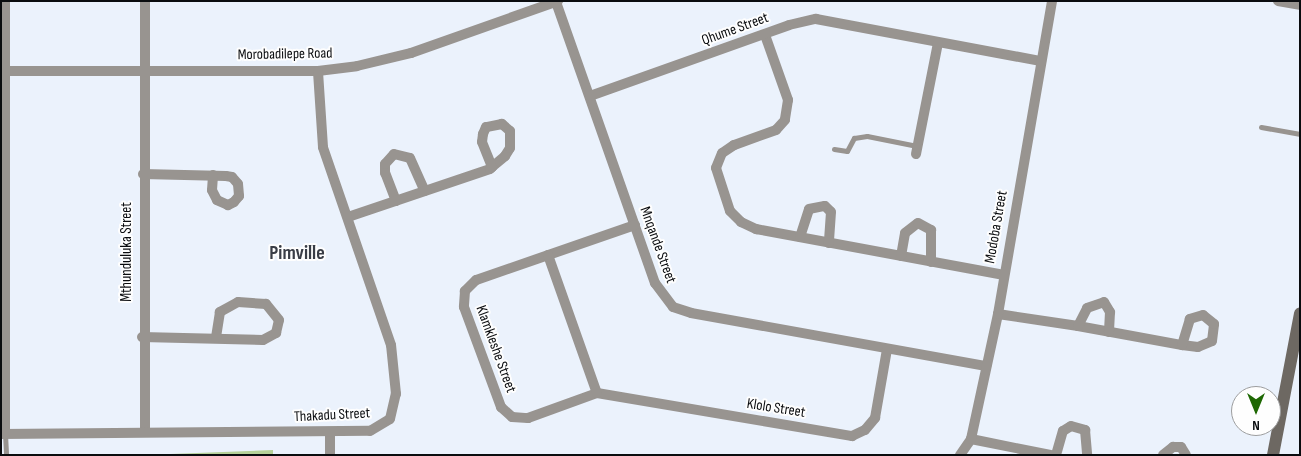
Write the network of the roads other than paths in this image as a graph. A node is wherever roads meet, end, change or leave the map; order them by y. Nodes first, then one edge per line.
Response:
1 (5, 1) edge
2 (145, 1) edge
3 (1052, 1) edge
4 (1278, 1) edge
5 (557, 2) edge
6 (1300, 5) edge
7 (765, 35) junction
8 (938, 43) junction
9 (1041, 61) junction
10 (3, 71) edge
11 (318, 71) junction
12 (143, 72) junction
13 (590, 96) junction
14 (1261, 127) dead end
15 (1300, 134) edge
16 (834, 149) dead end
17 (917, 150) joint
18 (492, 168) dead end
19 (142, 174) junction
20 (213, 175) dead end
21 (425, 191) junction
22 (396, 201) junction
23 (348, 218) junction
24 (635, 225) junction
25 (800, 237) junction
26 (828, 243) junction
27 (548, 255) junction
28 (901, 256) junction
29 (931, 262) junction
30 (1003, 275) junction
31 (998, 314) junction
32 (1300, 314) edge
33 (1078, 326) junction
34 (1109, 332) junction
35 (1298, 332) edge
36 (142, 337) junction
37 (216, 338) junction
38 (1182, 345) dead end
39 (887, 349) junction
40 (986, 366) junction
41 (1295, 366) edge
42 (597, 393) junction
43 (145, 432) junction
44 (330, 432) junction
45 (3, 434) edge
46 (971, 439) junction
47 (6, 455) edge
48 (330, 455) edge
49 (960, 455) edge
50 (1050, 455) edge
51 (1056, 455) edge
52 (1087, 455) edge
53 (1163, 455) edge
54 (1186, 455) edge
55 (1273, 455) edge

1 - 10 street
2 - 12 street, Mthunduluka Street
3 - 9 street, Modoba Street
4 - 6 street
5 - 11 street, Morobadilepe Road
5 - 13 street, Mnqande Street
7 - 8 street, Qhume Street
7 - 13 street, Qhume Street
7 - 25 street
8 - 9 street, Qhume Street
8 - 17 street
9 - 30 street, Modoba Street
10 - 12 street, Morobadilepe Road
10 - 45 street
11 - 12 street, Morobadilepe Road
11 - 23 street, Thakadu Street
12 - 19 street, Mthunduluka Street
13 - 24 street, Mnqande Street
14 - 15 lane
16 - 17 lane
18 - 21 street
19 - 20 street
19 - 36 street, Mthunduluka Street
21 - 22 street
21 - 22 street
22 - 23 street
23 - 44 street, Thakadu Street
24 - 27 street, Klamkleshe Street
24 - 39 street, Mnqande Street
25 - 26 street
25 - 26 street
26 - 28 street
27 - 42 street
27 - 42 street, Klamkleshe Street
28 - 29 street
28 - 29 street
29 - 30 street
30 - 31 street, Modoba Street
31 - 33 street
31 - 40 street, Modoba Street
32 - 35 street
33 - 34 street
33 - 34 street
34 - 38 street
35 - 41 street
36 - 37 street
36 - 43 street, Mthunduluka Street
37 - 37 street
39 - 40 street, Mnqande Street
39 - 42 street, Klolo Street
40 - 46 street, Modoba Street
41 - 55 street
43 - 44 street, Thakadu Street
43 - 45 street, Thakadu Street
44 - 48 street
45 - 47 lane
46 - 49 street, Modoba Street
46 - 50 street
51 - 52 street
53 - 54 street

